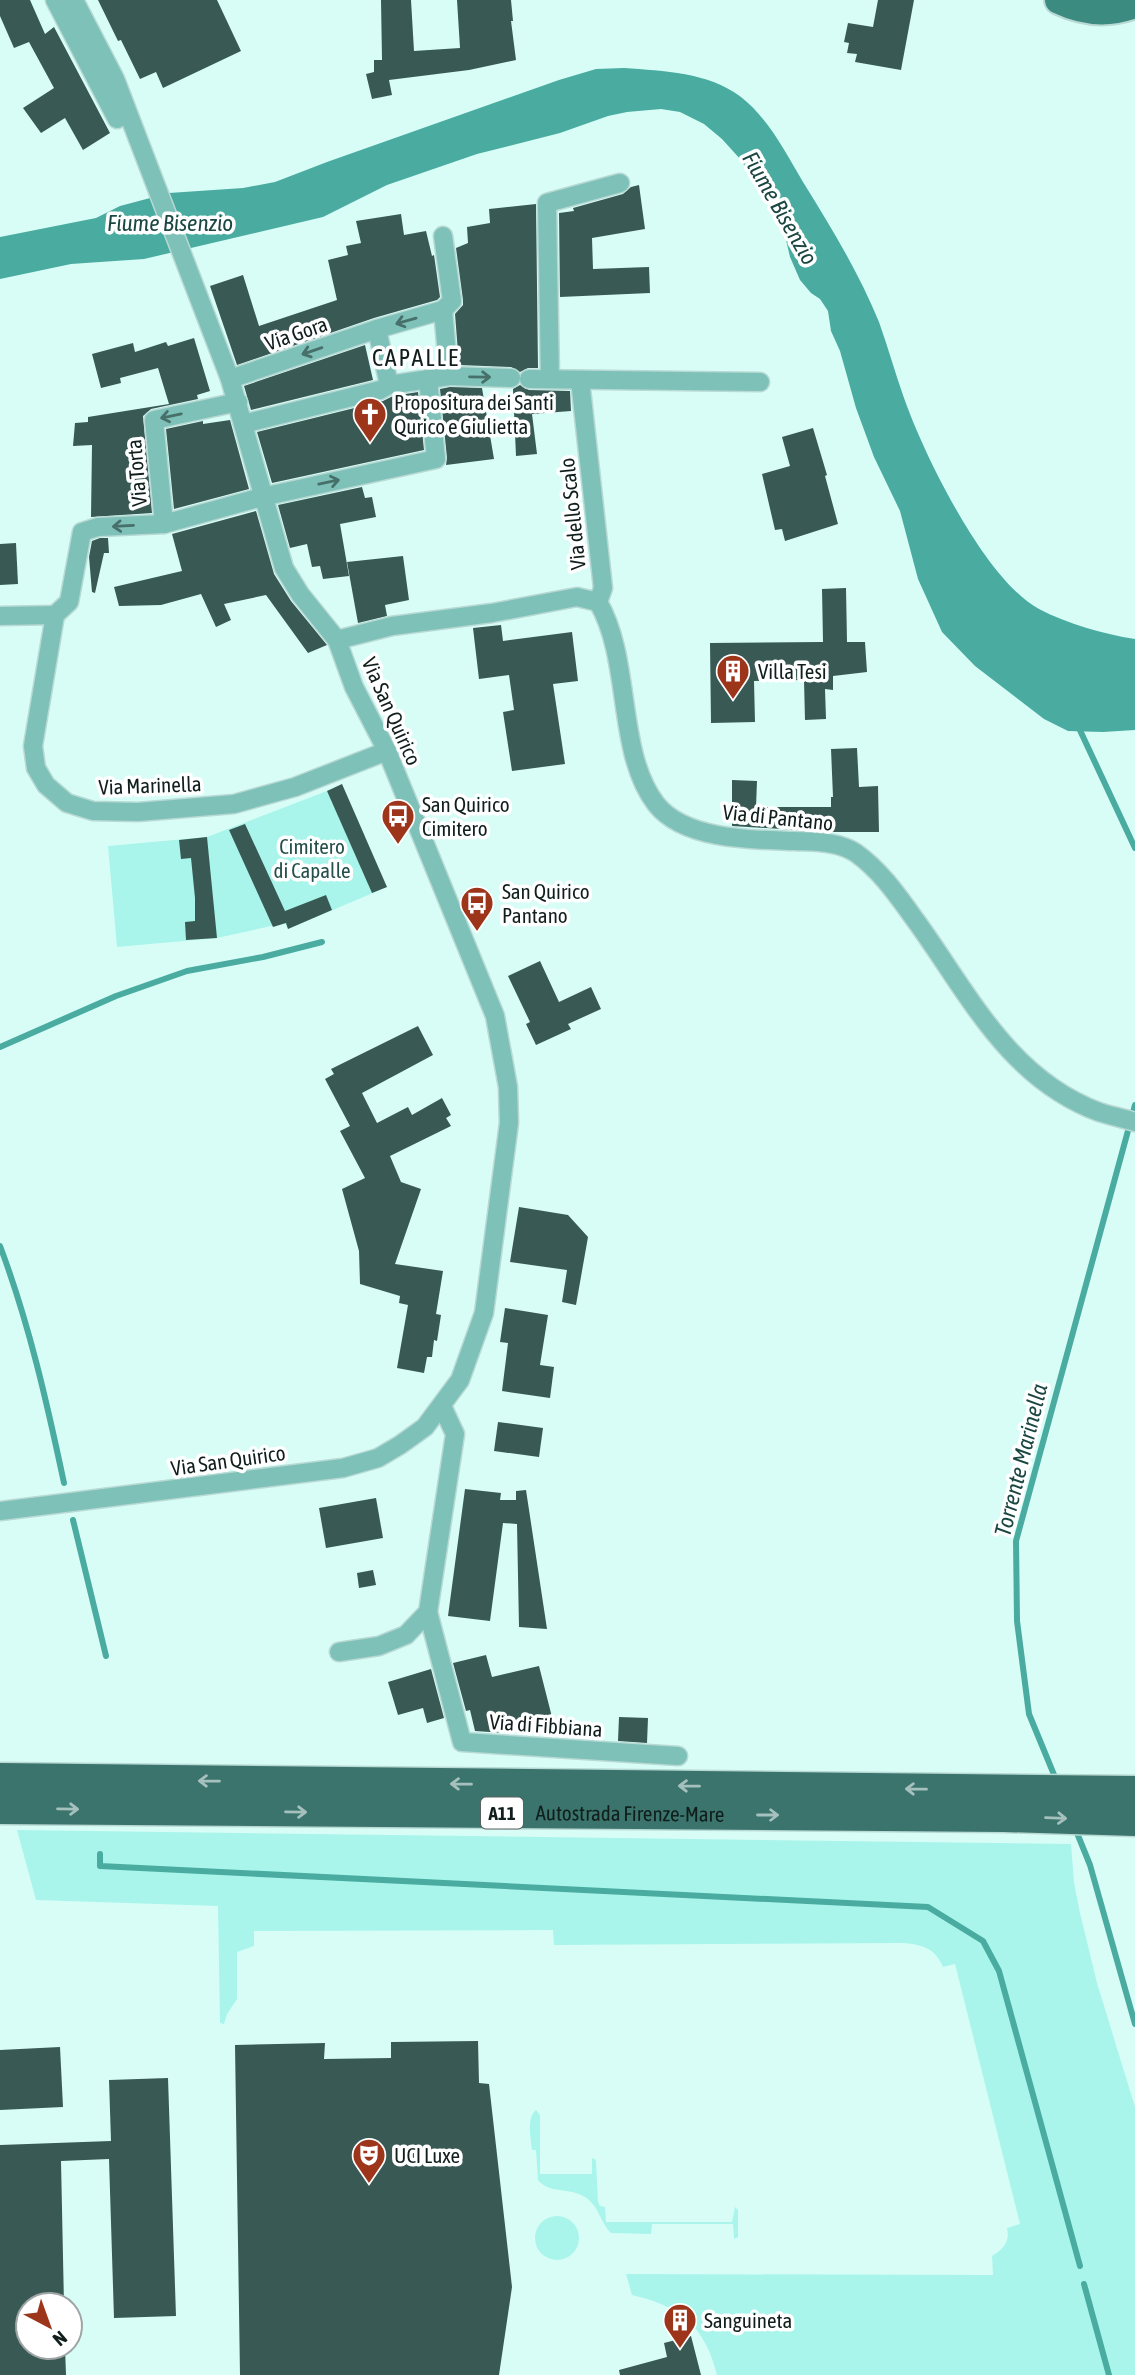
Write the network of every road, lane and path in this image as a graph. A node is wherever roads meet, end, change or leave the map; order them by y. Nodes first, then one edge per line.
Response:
1 (55, 0) edge
2 (74, 0) edge
3 (1059, 0) edge
4 (1135, 4) edge
5 (117, 119) dead end
6 (620, 183) dead end
7 (443, 236) dead end
8 (443, 310) junction
9 (377, 329) junction
10 (449, 376) junction
11 (511, 378) dead end
12 (230, 379) junction
13 (428, 379) junction
14 (530, 379) dead end
15 (550, 379) junction
16 (580, 380) junction
17 (760, 382) dead end
18 (389, 385) junction
19 (238, 402) junction
20 (243, 424) junction
21 (262, 497) junction
22 (164, 524) junction
23 (598, 602) junction
24 (55, 615) junction
25 (0, 616) edge
26 (337, 640) junction
27 (387, 751) junction
28 (1135, 1122) edge
29 (442, 1406) junction
30 (0, 1511) edge
31 (428, 1612) junction
32 (339, 1653) dead end
33 (678, 1756) dead end
34 (0, 1779) edge
35 (1135, 1792) edge
36 (0, 1808) edge
37 (1122, 1820) edge

1 - 5 street
2 - 12 street, Via San Quirico
3 - 4 main road
6 - 15 street
7 - 8 street
8 -> 9 street, Via Gora
8 - 10 street
9 -> 12 street, Via Gora
9 - 18 street
10 -> 11 street
10 - 13 street
12 - 19 street, Via San Quirico
13 - 18 street
21 -> 13 street, Via Marinella
14 - 15 street
15 - 16 street
16 - 17 street
16 - 23 street, Via dello Scalo
18 - 20 street
19 - 20 street, Via San Quirico
19 -> 22 street, Via Torta
20 - 21 street, Via San Quirico
21 - 22 street, Via Marinella
21 - 26 street, Via San Quirico
22 -> 24 street, Via Marinella
23 - 26 street
23 - 28 street, Via di Pantano
24 - 25 street
24 - 27 street, Via Marinella
26 - 27 street, Via San Quirico
27 - 29 street, Via San Quirico
29 - 30 street, Via San Quirico
29 - 31 street
31 - 32 street
31 - 33 street, Via di Fibbiana
35 -> 34 highway, Autostrada Firenze-Mare / A11
36 -> 37 highway, Autostrada Firenze-Mare / A11

